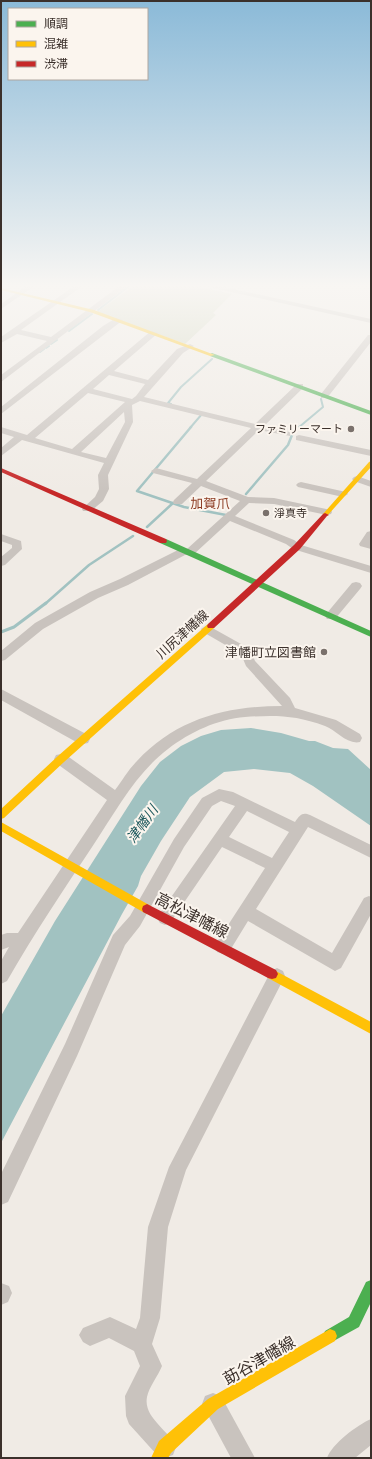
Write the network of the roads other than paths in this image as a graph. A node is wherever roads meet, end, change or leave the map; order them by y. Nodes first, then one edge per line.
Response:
1 (32, 355) edge
2 (72, 355) edge
3 (127, 355) edge
4 (176, 355) edge
5 (215, 355) edge
6 (355, 355) edge
7 (1, 367) edge
8 (12, 370) junction
9 (107, 372) junction
10 (1, 379) edge
11 (150, 383) junction
12 (300, 386) junction
13 (87, 390) junction
14 (324, 396) junction
15 (133, 401) junction
16 (1, 411) edge
17 (371, 413) edge
18 (258, 426) junction
19 (1, 430) edge
20 (287, 434) dead end
21 (24, 438) junction
22 (299, 438) dead end
23 (1, 453) edge
24 (74, 453) junction
25 (371, 453) edge
26 (110, 462) junction
27 (371, 463) edge
28 (1, 470) edge
29 (156, 471) dead end
30 (357, 479) junction
31 (199, 482) junction
32 (371, 484) edge
33 (301, 485) dead end
34 (343, 494) junction
35 (247, 500) junction
36 (178, 502) dead end
37 (87, 509) junction
38 (327, 512) junction
39 (228, 517) junction
40 (371, 534) edge
41 (1, 537) edge
42 (371, 546) edge
43 (297, 547) junction
44 (186, 552) junction
45 (1, 563) edge
46 (371, 570) edge
47 (260, 583) junction
48 (356, 586) dead end
49 (331, 616) junction
50 (207, 629) junction
51 (371, 634) edge
52 (1, 657) edge
53 (1, 694) edge
54 (290, 711) junction
55 (355, 738) dead end
56 (83, 739) junction
57 (61, 759) junction
58 (116, 799) junction
59 (244, 804) junction
60 (1, 815) edge
61 (1, 826) edge
62 (298, 830) junction
63 (220, 838) junction
64 (371, 852) edge
65 (275, 866) junction
66 (76, 868) junction
67 (371, 904) edge
68 (141, 906) junction
69 (246, 912) junction
70 (165, 918) junction
71 (22, 940) junction
72 (1, 943) edge
73 (223, 947) junction
74 (1, 976) edge
75 (277, 976) junction
76 (371, 1028) edge
77 (1, 1194) edge
78 (371, 1287) edge
79 (90, 1335) dead end
80 (141, 1344) junction
81 (213, 1404) junction
82 (371, 1430) edge
83 (162, 1452) edge
84 (244, 1458) edge
85 (338, 1458) edge

1 - 8 street
2 - 16 street
3 - 9 street
4 - 11 street
5 - 12 street
6 - 14 street
7 - 8 street
8 - 10 street
9 - 11 street
9 - 13 street
11 - 15 street
12 - 14 street
12 - 18 street
13 - 15 street
13 - 21 street
14 - 17 street
15 - 18 street
15 - 24 street
15 - 26 street
18 - 20 street
18 - 31 street
19 - 21 street
21 - 23 street
21 - 24 street
22 - 25 street
24 - 26 street
26 - 37 street
27 - 30 street, 川尻津幡線
28 - 37 street
29 - 31 street
30 - 32 street
30 - 34 street, 川尻津幡線
31 - 35 street
31 - 36 street
33 - 34 street
34 - 38 street, 川尻津幡線
35 - 38 street
35 - 39 street
37 - 44 street
38 - 43 street, 川尻津幡線
39 - 43 street
39 - 44 street
40 - 42 street
41 - 45 street
43 - 46 street
43 - 47 street, 川尻津幡線
44 - 47 street
44 - 52 street
47 - 49 street
47 - 50 street, 川尻津幡線
48 - 49 street
49 - 51 street
50 - 54 street
50 - 56 street, 川尻津幡線
53 - 56 street
54 - 55 street
54 - 58 street
56 - 57 street, 川尻津幡線
57 - 58 street
57 - 60 street, 川尻津幡線
58 - 66 street
59 - 62 street
59 - 63 street
59 - 68 street
61 - 66 street, 高松津幡線
62 - 64 street
62 - 65 street
63 - 65 street
63 - 70 street
65 - 69 street
66 - 68 street, 高松津幡線
66 - 71 street
67 - 69 street
68 - 70 street, 高松津幡線
68 - 77 street
69 - 73 street
70 - 73 street, 高松津幡線
71 - 72 street
71 - 74 street
73 - 75 street, 高松津幡線
75 - 76 street, 高松津幡線
75 - 80 street
78 - 81 street, 莇谷津幡線
79 - 80 street
80 - 83 street
81 - 83 street, 莇谷津幡線
81 - 84 street
82 - 85 street

